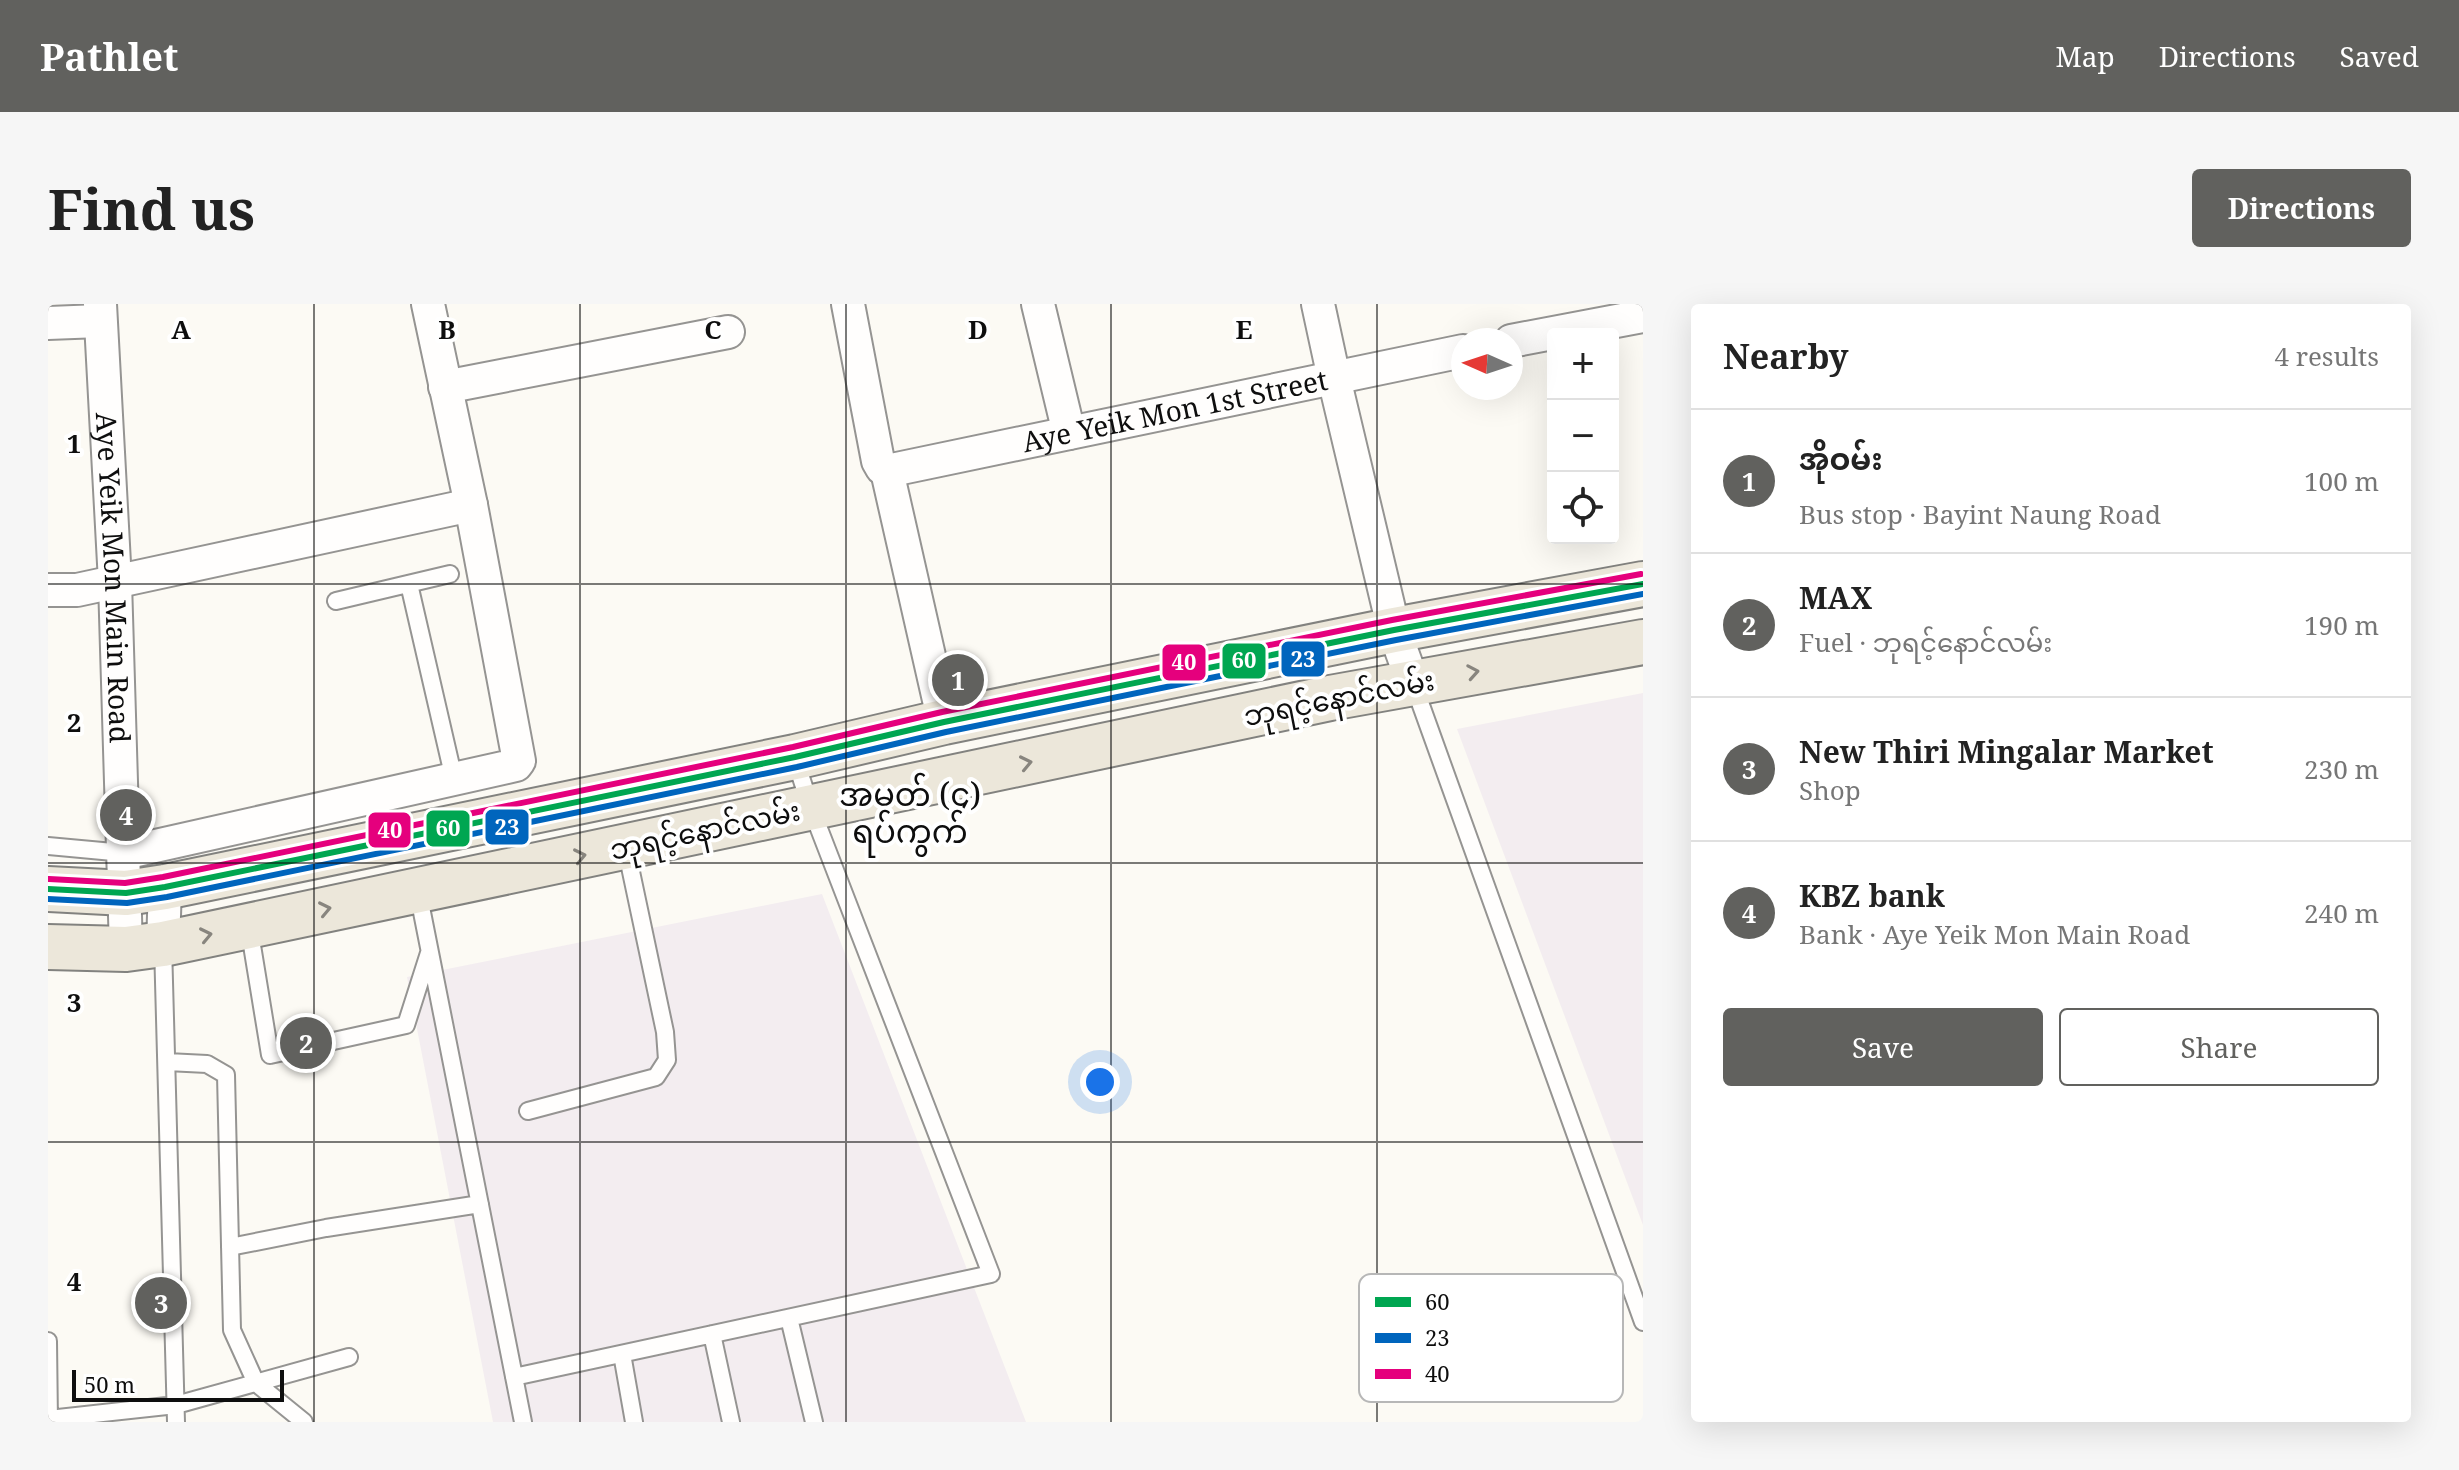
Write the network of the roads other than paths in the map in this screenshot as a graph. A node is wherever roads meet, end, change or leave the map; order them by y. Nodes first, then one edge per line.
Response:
1 (428, 304) edge
2 (848, 304) edge
3 (1038, 304) edge
4 (1318, 304) edge
5 (100, 313) edge
6 (1643, 316) edge
7 (1558, 317) edge
8 (48, 323) edge
9 (728, 332) dead end
10 (1523, 335) edge
11 (1451, 354) edge
12 (1334, 378) junction
13 (445, 387) junction
14 (1069, 433) junction
15 (887, 471) junction
16 (471, 505) junction
17 (450, 574) dead end
18 (115, 582) junction
19 (409, 584) junction
20 (1643, 584) edge
21 (48, 590) edge
22 (336, 601) dead end
23 (1394, 630) junction
24 (1643, 642) edge
25 (1413, 683) junction
26 (944, 722) junction
27 (795, 757) junction
28 (959, 777) junction
29 (454, 779) junction
30 (811, 808) junction
31 (48, 846) edge
32 (625, 846) junction
33 (138, 878) junction
34 (48, 889) edge
35 (418, 890) junction
36 (249, 926) junction
37 (145, 946) junction
38 (48, 947) edge
39 (430, 951) junction
40 (167, 1062) junction
41 (528, 1111) dead end
42 (480, 1204) junction
43 (230, 1247) junction
44 (789, 1318) junction
45 (1643, 1322) edge
46 (712, 1334) junction
47 (48, 1341) edge
48 (622, 1354) junction
49 (349, 1357) dead end
50 (514, 1377) junction
51 (256, 1383) junction
52 (176, 1405) junction
53 (103, 1417) edge
54 (49, 1420) edge
55 (176, 1422) edge
56 (304, 1422) edge
57 (523, 1422) edge
58 (634, 1422) edge
59 (731, 1422) edge
60 (814, 1422) edge

1 - 13 street
2 - 15 street
3 - 14 street
4 - 12 street
5 - 8 street
5 - 18 street, Aye Yeik Mon Main Road
6 - 7 street
7 - 10 street
9 - 13 street
11 - 12 street, Aye Yeik Mon 1st Street
12 - 14 street, Aye Yeik Mon 1st Street
12 - 23 street
13 - 16 street
14 - 15 street, Aye Yeik Mon 1st Street
15 - 26 street
16 - 18 street
16 - 29 street
17 - 19 lane
18 - 21 street
18 - 33 street, Aye Yeik Mon Main Road
19 - 22 lane
19 - 29 lane
20 - 23 main road
23 - 25 street
23 - 26 main road
25 -> 24 main road, ဘုရင့်နောင်လမ်း
28 -> 25 main road, ဘုရင့်နောင်လမ်း
25 - 45 lane
26 - 27 main road
26 - 28 main road
27 - 30 lane
27 - 33 main road
28 - 30 main road, ဘုရင့်နောင်လမ်း
29 - 33 street
30 - 32 main road, ဘုရင့်နောင်လမ်း
30 - 44 lane
31 - 33 lane
35 -> 32 main road, ဘုရင့်နောင်လမ်း
32 - 41 lane
33 - 34 main road
33 - 37 street, Aye Yeik Mon Main Road
36 -> 35 main road, ဘုရင့်နောင်လမ်း
35 - 39 lane
37 -> 36 main road, ဘုရင့်နောင်လမ်း
36 - 39 lane
37 - 38 main road, ဘုရင့်နောင်လမ်း
37 - 40 lane
39 - 42 lane
40 - 43 lane
40 - 52 lane
42 - 43 lane
42 - 50 lane
43 - 51 lane
44 - 46 lane
44 - 60 lane
46 - 48 lane
46 - 59 lane
47 - 54 lane
48 - 50 lane
48 - 58 lane
49 - 51 lane
50 - 57 lane
51 - 52 lane
51 - 56 lane
52 - 53 lane
52 - 55 lane
53 - 54 lane

